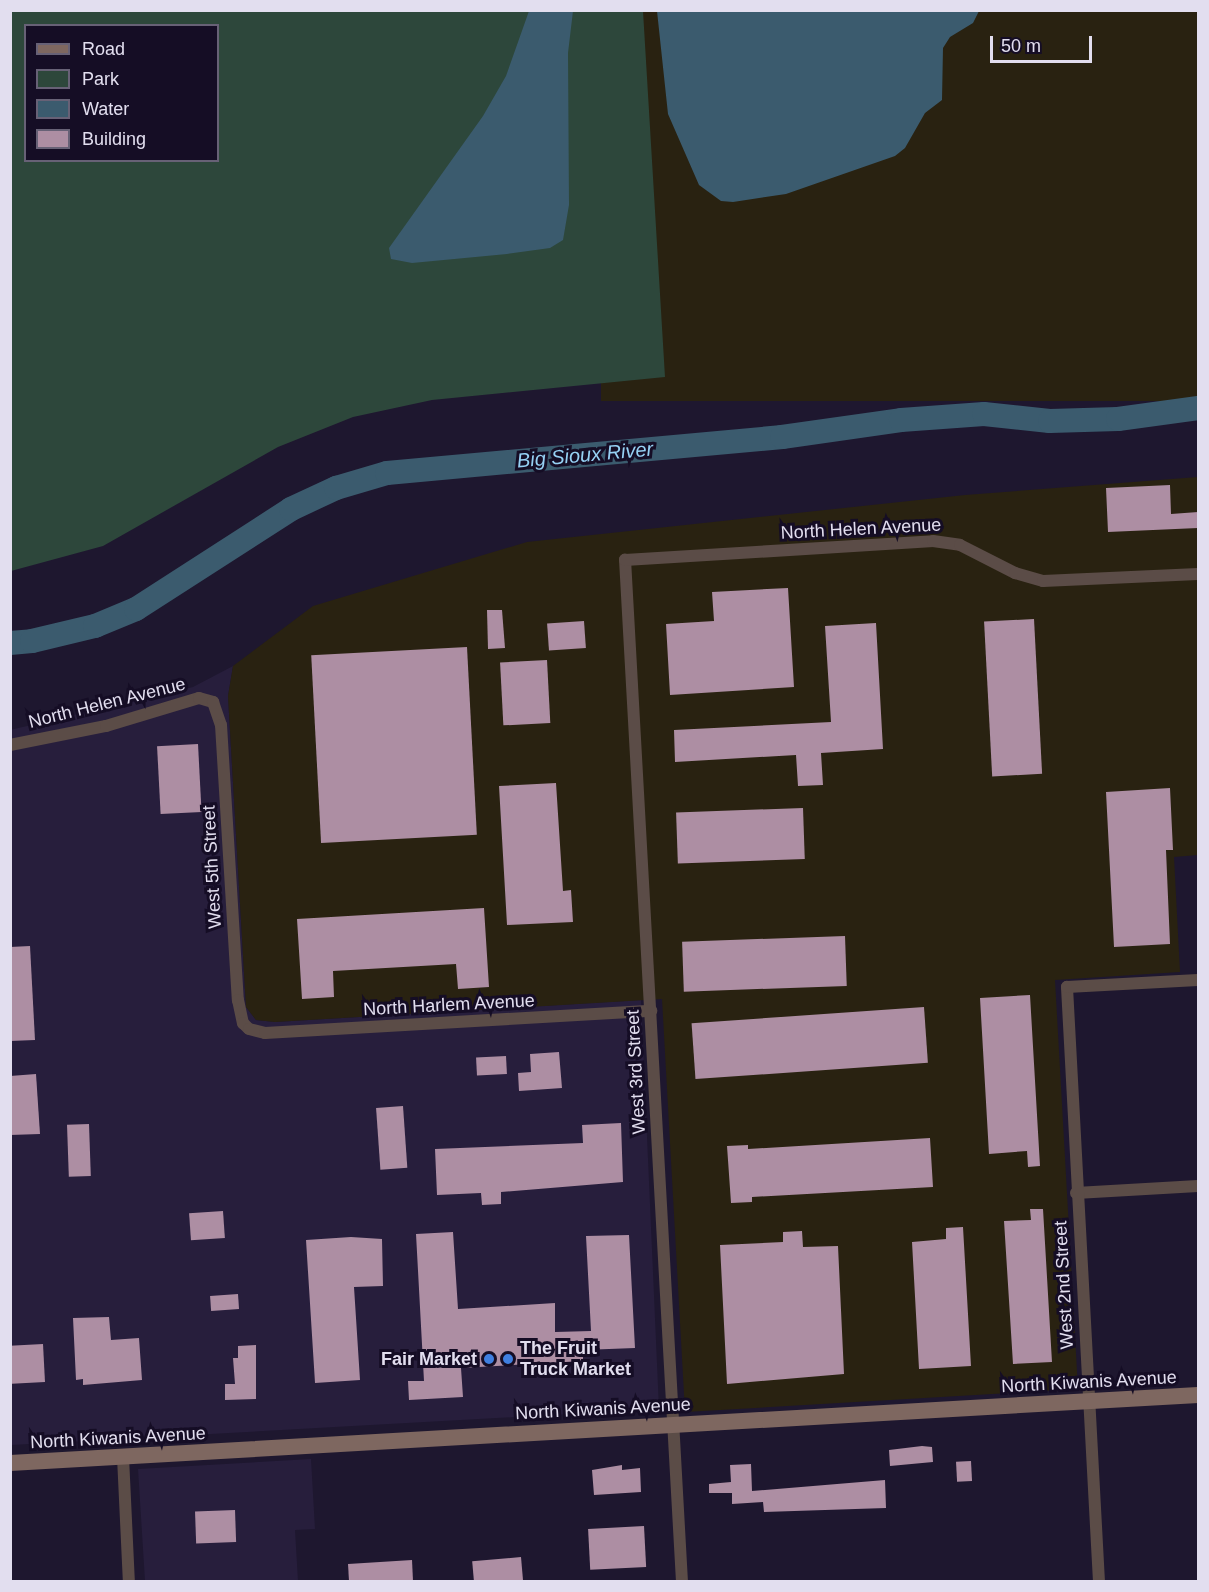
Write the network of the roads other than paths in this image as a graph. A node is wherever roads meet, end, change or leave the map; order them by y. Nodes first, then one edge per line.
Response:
1 (625, 560) joint
2 (1198, 574) edge
3 (213, 702) joint
4 (10, 745) edge
5 (1198, 980) edge
6 (651, 1011) junction
7 (249, 1029) joint
8 (1198, 1186) edge
9 (1076, 1193) junction
10 (1198, 1395) edge
11 (1088, 1401) junction
12 (673, 1424) junction
13 (123, 1457) junction
14 (10, 1463) edge
15 (129, 1581) edge
16 (681, 1581) edge
17 (1099, 1581) edge

1 - 2 street, North Helen Avenue
1 - 6 street, West 3rd Street
3 - 4 street, North Helen Avenue
3 - 7 street, West 5th Street
5 - 9 street, West 2nd Street
6 - 7 street, North Harlem Avenue
6 - 12 street, West 3rd Street
8 - 9 street
9 - 11 street, West 2nd Street
10 - 11 main road, North Kiwanis Avenue
11 - 12 main road, North Kiwanis Avenue
11 - 17 street, West 2nd Street
12 - 13 main road, North Kiwanis Avenue
12 - 16 street, West 3rd Street
13 - 14 main road, North Kiwanis Avenue
13 - 15 street

